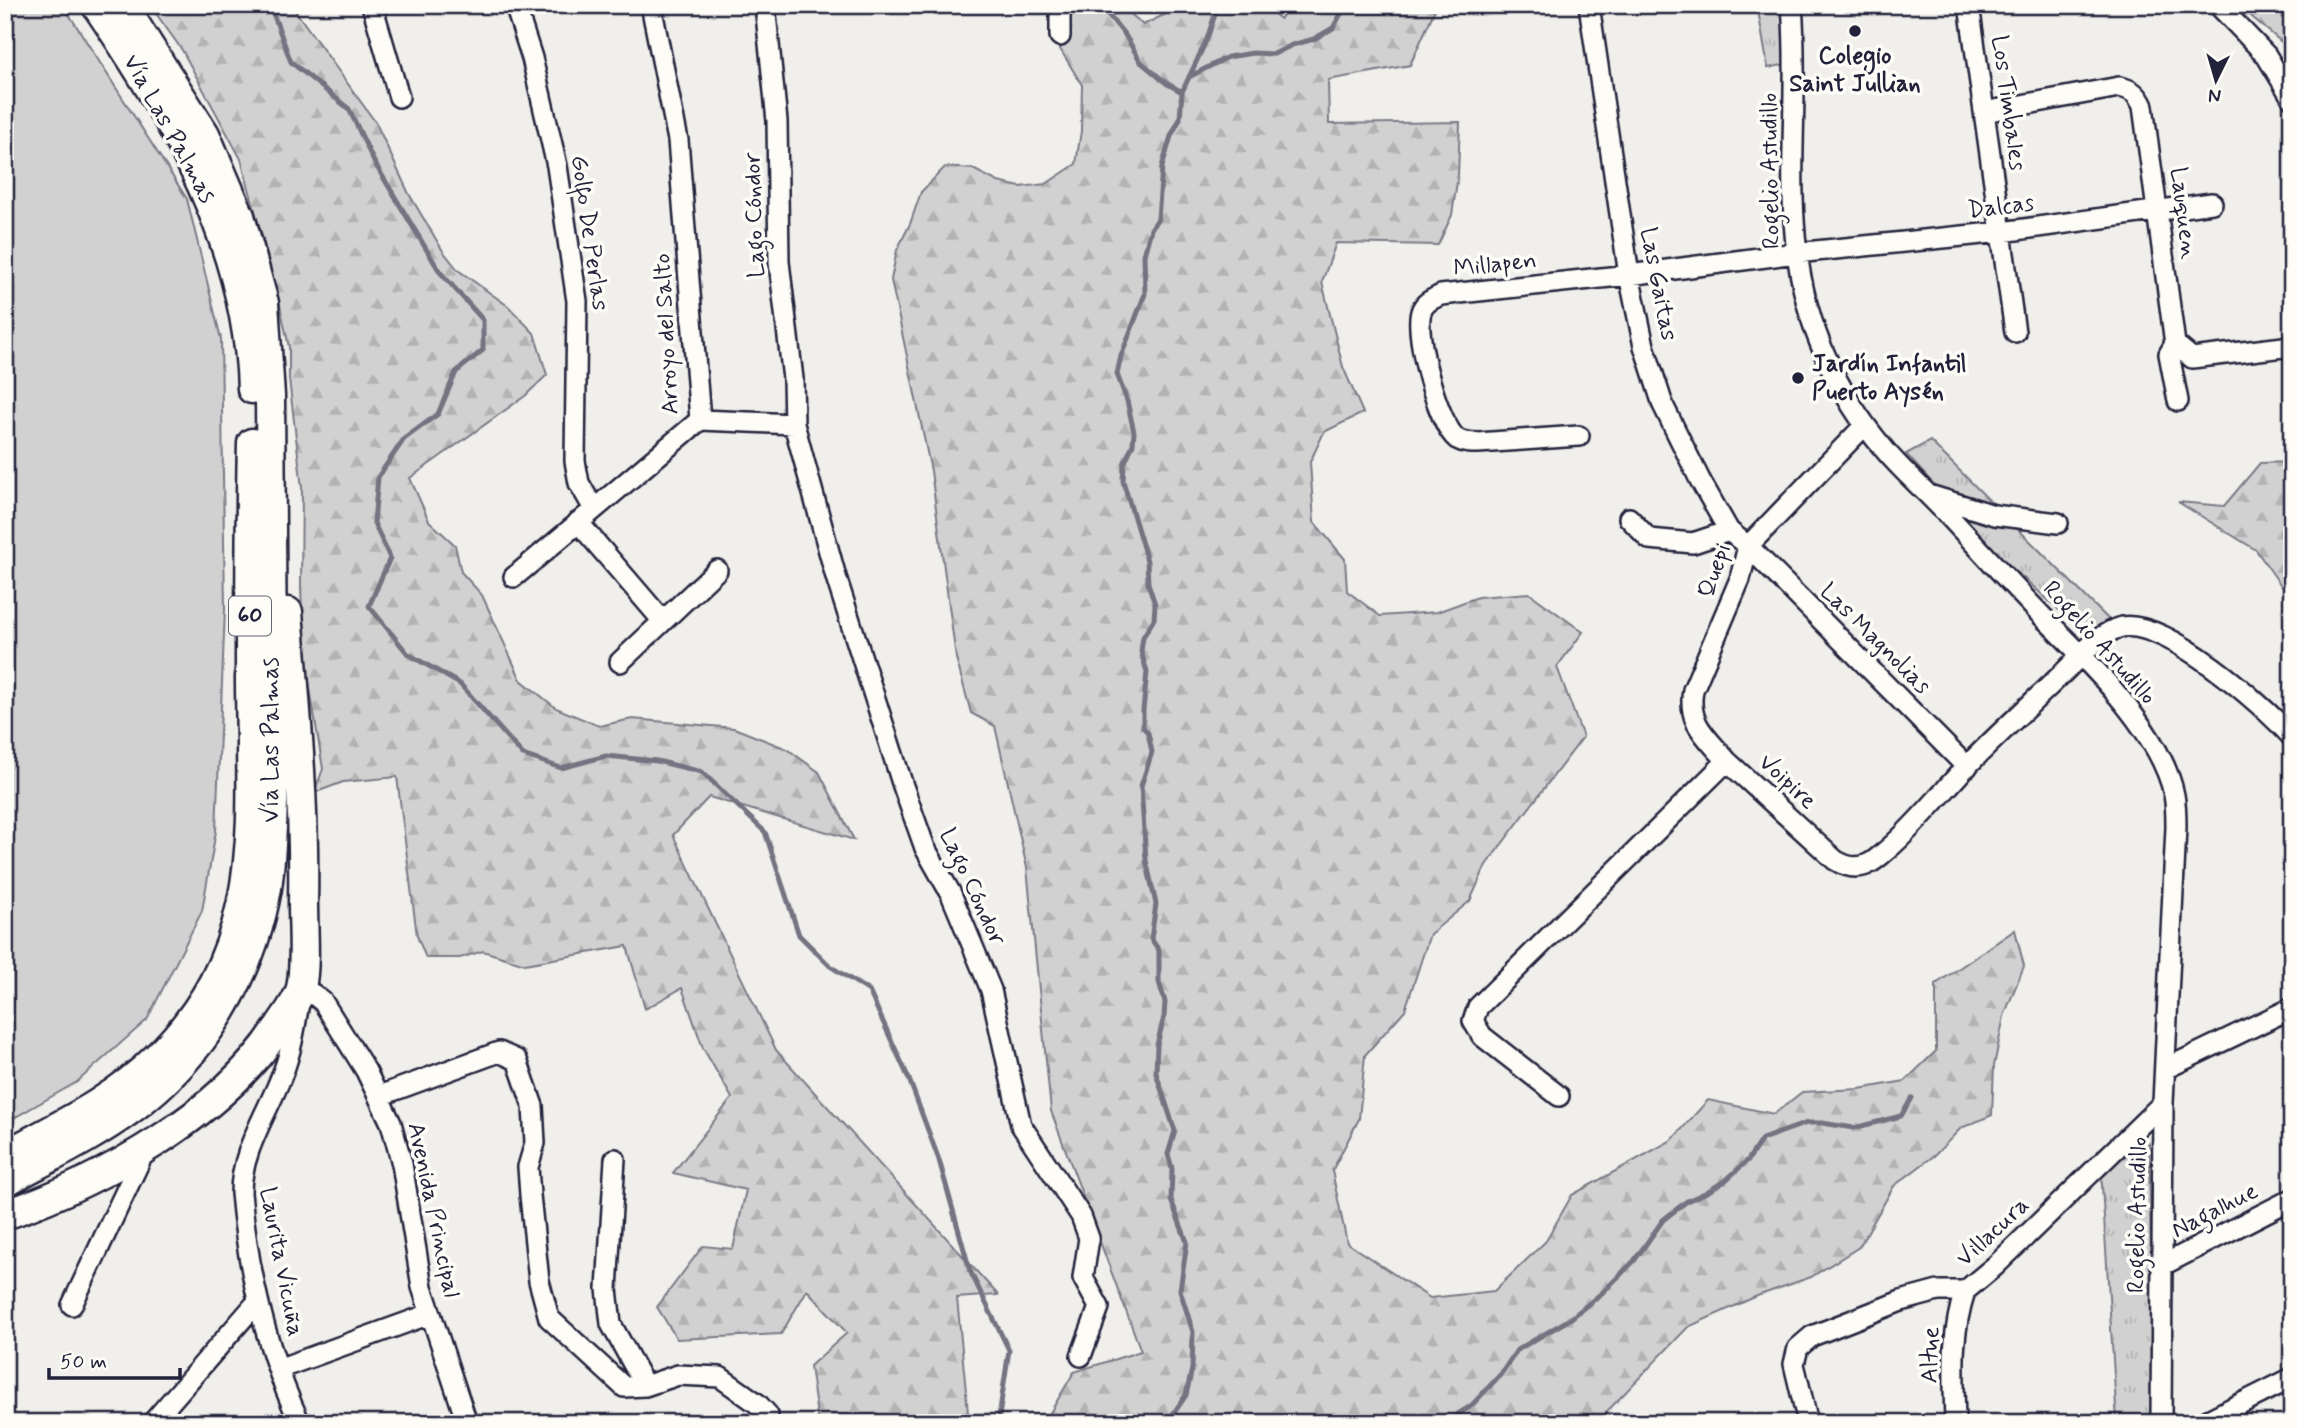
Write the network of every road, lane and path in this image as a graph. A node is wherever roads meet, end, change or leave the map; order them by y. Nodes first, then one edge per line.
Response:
1 (96, 5) edge
2 (123, 5) edge
3 (372, 5) edge
4 (515, 5) edge
5 (651, 5) edge
6 (765, 5) edge
7 (1060, 5) edge
8 (1589, 5) edge
9 (1792, 5) edge
10 (1969, 5) edge
11 (2218, 5) edge
12 (1060, 36) dead end
13 (399, 97) dead end
14 (2292, 98) edge
15 (1984, 112) junction
16 (2212, 203) dead end
17 (2159, 211) junction
18 (2002, 232) junction
19 (1796, 253) junction
20 (1629, 275) junction
21 (2015, 332) dead end
22 (2175, 344) junction
23 (2292, 346) edge
24 (2178, 401) dead end
25 (700, 420) junction
26 (794, 424) junction
27 (1865, 425) junction
28 (1579, 436) dead end
29 (270, 453) junction
30 (1928, 494) junction
31 (594, 509) junction
32 (1629, 518) dead end
33 (578, 522) junction
34 (2058, 523) dead end
35 (1728, 530) junction
36 (1748, 546) junction
37 (718, 570) dead end
38 (514, 577) dead end
39 (663, 620) junction
40 (2082, 654) junction
41 (620, 662) dead end
42 (2292, 737) edge
43 (1727, 761) junction
44 (1966, 766) junction
45 (301, 990) junction
46 (2292, 1008) edge
47 (2167, 1068) junction
48 (379, 1096) junction
49 (1559, 1096) dead end
50 (2163, 1103) junction
51 (146, 1146) junction
52 (5, 1155) edge
53 (615, 1159) dead end
54 (5, 1182) edge
55 (2292, 1199) edge
56 (5, 1215) edge
57 (2161, 1266) junction
58 (1965, 1291) junction
59 (258, 1301) junction
60 (72, 1305) dead end
61 (430, 1314) junction
62 (1081, 1356) dead end
63 (278, 1369) junction
64 (2292, 1378) edge
65 (645, 1386) junction
66 (768, 1415) dead end
67 (152, 1423) edge
68 (300, 1423) edge
69 (467, 1423) edge
70 (1808, 1423) edge
71 (1955, 1423) edge
72 (2161, 1423) edge
73 (2202, 1423) edge

1 - 52 highway, Vía Las Palmas / 60
2 - 29 highway, Vía Las Palmas / 60
3 - 13 street
4 - 31 street, Golfo De Perlas
5 - 25 street, Arroyo del Salto
6 - 26 street, Lago Cóndor
7 - 12 street
8 - 20 street, Las Gaitas
9 - 19 street, Rogelio Astudillo
10 - 15 street, Los Timbales
11 - 14 street
15 - 17 street, Lauquen
15 - 18 street, Los Timbales
16 - 17 street, Dalcas
17 - 18 street, Dalcas
17 - 22 street, Lauquen
18 - 19 street, Dalcas
18 - 21 street, Los Timbales
19 - 20 street, Millapen
19 - 27 street, Rogelio Astudillo
20 - 28 street, Millapen
20 - 35 street, Las Gaitas
22 - 23 street
22 - 24 street, Lauquen
25 - 26 street
25 - 31 street, Arroyo del Salto
26 - 62 street, Lago Cóndor
27 - 30 street, Rogelio Astudillo
27 - 36 street, Quepi
29 - 45 highway
29 - 54 highway, Vía Las Palmas / 60
30 - 34 street
30 - 40 street, Rogelio Astudillo
31 - 33 street, Arroyo del Salto
32 - 35 street
33 - 38 street, Arroyo del Salto
33 - 39 street
35 - 36 street, Las Gaitas
36 - 43 street, Quepi
36 - 44 street, Las Magnolias
37 - 39 street
39 - 41 street
40 - 42 street, Voipire
40 - 44 street, Voipire
40 - 47 street, Rogelio Astudillo
43 - 44 street, Voipire
43 - 49 street, Voipire
45 - 48 street, Avenida Principal
45 - 51 highway
45 - 59 street, Laurita Vicuña
46 - 47 street
47 - 50 street, Rogelio Astudillo
48 - 61 street, Avenida Principal
48 - 65 street
50 - 57 street, Rogelio Astudillo
50 - 58 street, Villacura
51 - 56 highway
51 - 60 street
53 - 65 street
55 - 57 street, Nagalhue
57 - 72 street, Rogelio Astudillo
58 - 70 street, Villacura
58 - 71 street, Altue
59 - 63 street, Laurita Vicuña
59 - 67 street
61 - 63 street
61 - 69 street, Avenida Principal
63 - 68 street, Laurita Vicuña
64 - 73 street
65 - 66 street

